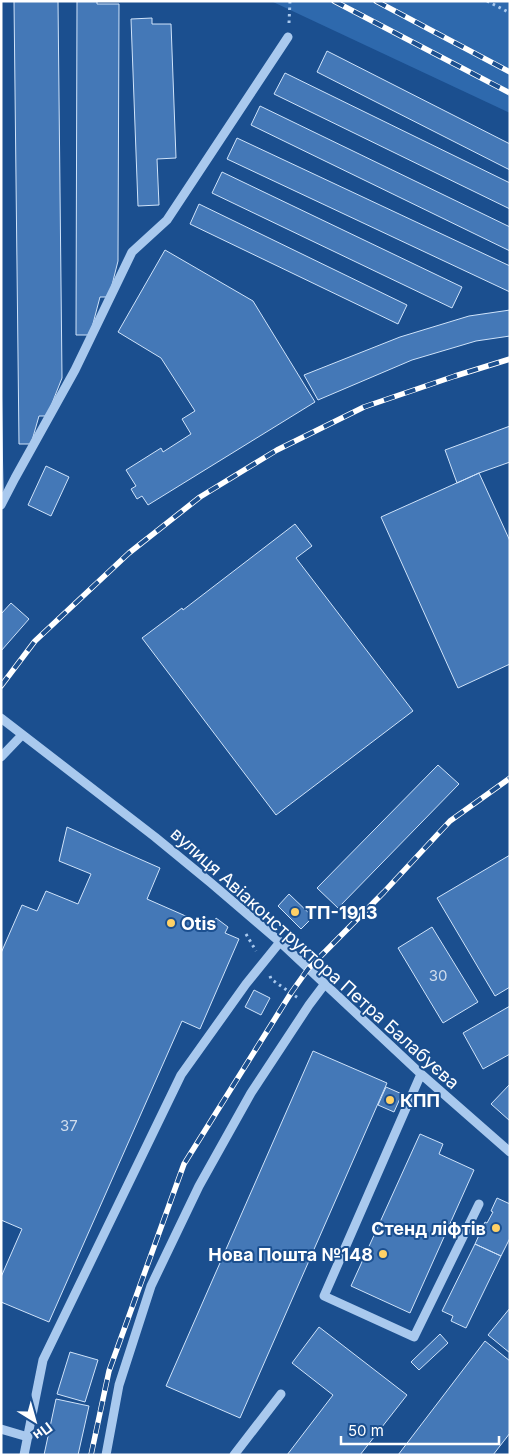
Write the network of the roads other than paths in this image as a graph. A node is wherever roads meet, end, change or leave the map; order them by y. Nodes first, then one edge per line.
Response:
1 (288, 37) road end
2 (1, 505) edge
3 (1, 718) edge
4 (22, 735) junction
5 (1, 757) edge
6 (280, 942) junction
7 (324, 985) junction
8 (421, 1074) junction
9 (510, 1152) edge
10 (479, 1204) dead end
11 (281, 1394) dead end
12 (1, 1430) edge
13 (28, 1437) junction
14 (24, 1455) edge
15 (106, 1455) edge
16 (234, 1455) edge

1 - 2 street
3 - 4 street, вулиця Авіаконструктора Петра Балабуєва
4 - 5 street
4 - 6 street, вулиця Авіаконструктора Петра Балабуєва
6 - 7 street, вулиця Авіаконструктора Петра Балабуєва
6 - 13 street
7 - 8 street, вулиця Авіаконструктора Петра Балабуєва
7 - 15 street
8 - 9 street, вулиця Авіаконструктора Петра Балабуєва
8 - 10 street
11 - 16 street
12 - 13 street
13 - 14 street

